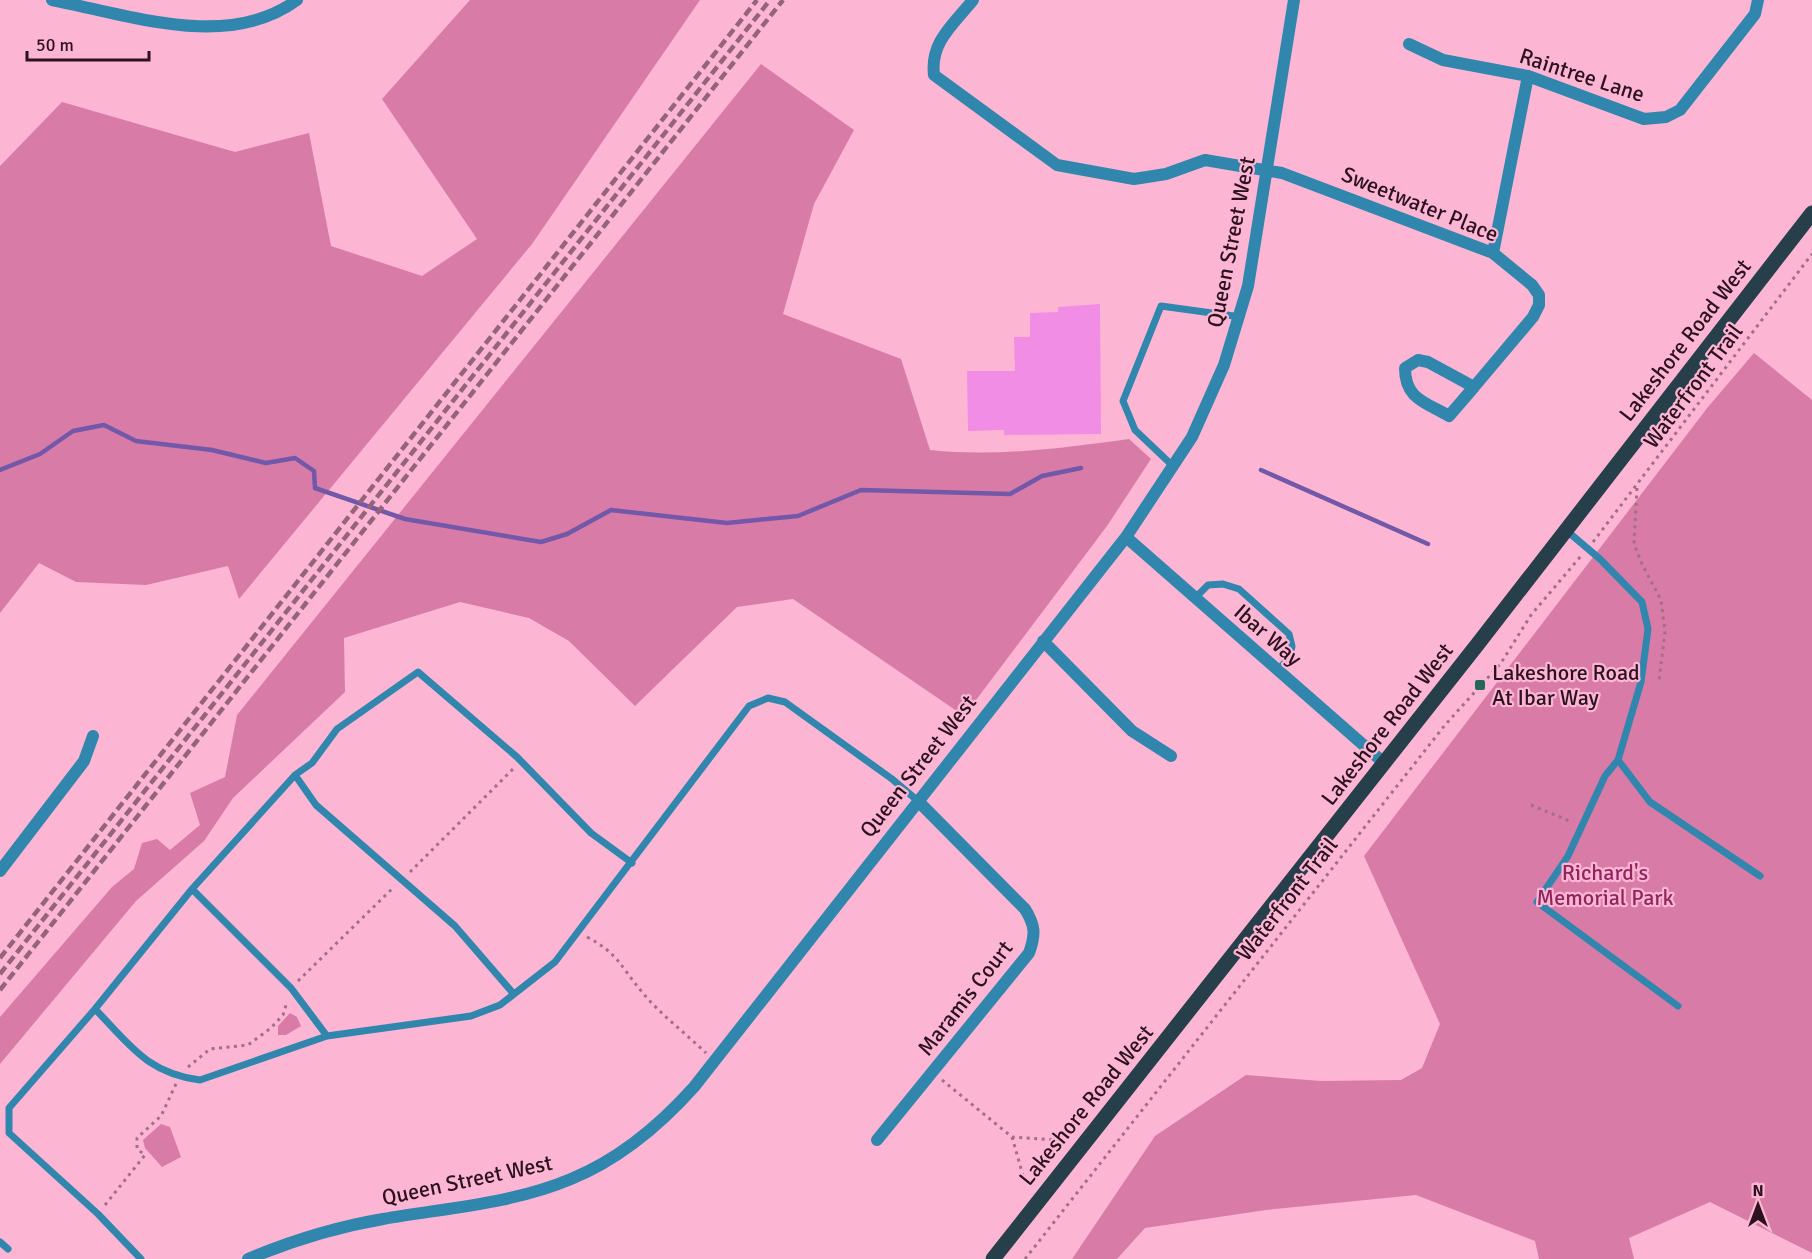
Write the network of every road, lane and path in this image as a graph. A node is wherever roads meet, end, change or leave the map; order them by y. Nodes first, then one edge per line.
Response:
1 (52, 0) edge
2 (297, 0) edge
3 (973, 0) edge
4 (1294, 0) edge
5 (1758, 0) edge
6 (1409, 44) dead end
7 (1528, 76) junction
8 (1268, 170) junction
9 (1812, 213) edge
10 (1493, 253) junction
11 (1812, 254) edge
12 (1241, 317) junction
13 (1474, 387) junction
14 (1174, 467) junction
15 (1637, 488) junction
16 (1566, 531) junction
17 (1598, 536) dead end
18 (1126, 537) junction
19 (1577, 561) dead end
20 (1195, 598) junction
21 (1043, 640) junction
22 (1277, 671) junction
23 (1659, 681) dead end
24 (93, 736) dead end
25 (1171, 756) dead end
26 (1618, 760) junction
27 (1384, 763) junction
28 (295, 775) junction
29 (918, 801) junction
30 (1531, 805) dead end
31 (1582, 826) junction
32 (632, 863) junction
33 (0, 871) edge
34 (1760, 876) dead end
35 (192, 889) junction
36 (578, 932) junction
37 (513, 993) junction
38 (1678, 1006) dead end
39 (95, 1009) junction
40 (327, 1036) junction
41 (714, 1061) junction
42 (934, 1073) junction
43 (1012, 1137) junction
44 (878, 1140) dead end
45 (1055, 1140) dead end
46 (1024, 1179) dead end
47 (0, 1242) edge
48 (8, 1250) dead end
49 (141, 1259) edge
50 (248, 1259) edge
51 (993, 1259) edge
52 (1025, 1259) edge

1 - 2 street
3 - 8 street, Sweetwater Place
4 - 8 street, Queen Street West
5 - 7 street, Raintree Lane
6 - 7 street, Raintree Lane
7 - 10 street
8 - 10 street, Sweetwater Place
8 - 12 street, Queen Street West
9 - 16 main road, Lakeshore Road West
10 - 13 street, Sweetwater Place
11 - 15 path, Waterfront Trail
12 - 14 street, Queen Street West
12 - 14 lane
13 - 13 street, Sweetwater Place
14 - 18 street, Queen Street West
15 - 17 path, Waterfront Trail
15 - 23 path
16 - 26 lane
16 - 27 main road, Lakeshore Road West
18 - 20 street, Ibar Way
18 - 21 street, Queen Street West
19 - 52 path, Waterfront Trail
20 - 22 street, Ibar Way
20 - 22 lane
21 - 25 street
21 - 29 street, Queen Street West
22 - 27 street, Ibar Way
24 - 33 street
26 - 31 lane
26 - 34 lane
27 - 51 main road, Lakeshore Road West
28 - 32 lane
28 - 35 lane
28 - 37 lane
29 - 32 lane
29 - 41 street, Queen Street West
29 - 42 street, Maramis Court
30 - 31 path
31 - 38 lane
32 - 36 lane
35 - 39 lane
35 - 40 lane
36 - 37 lane
36 - 41 path
37 - 40 lane
39 - 40 lane
39 - 49 lane
41 - 50 street, Queen Street West
42 - 43 path
42 - 44 street, Maramis Court
43 - 45 path
43 - 46 path
47 - 48 lane

